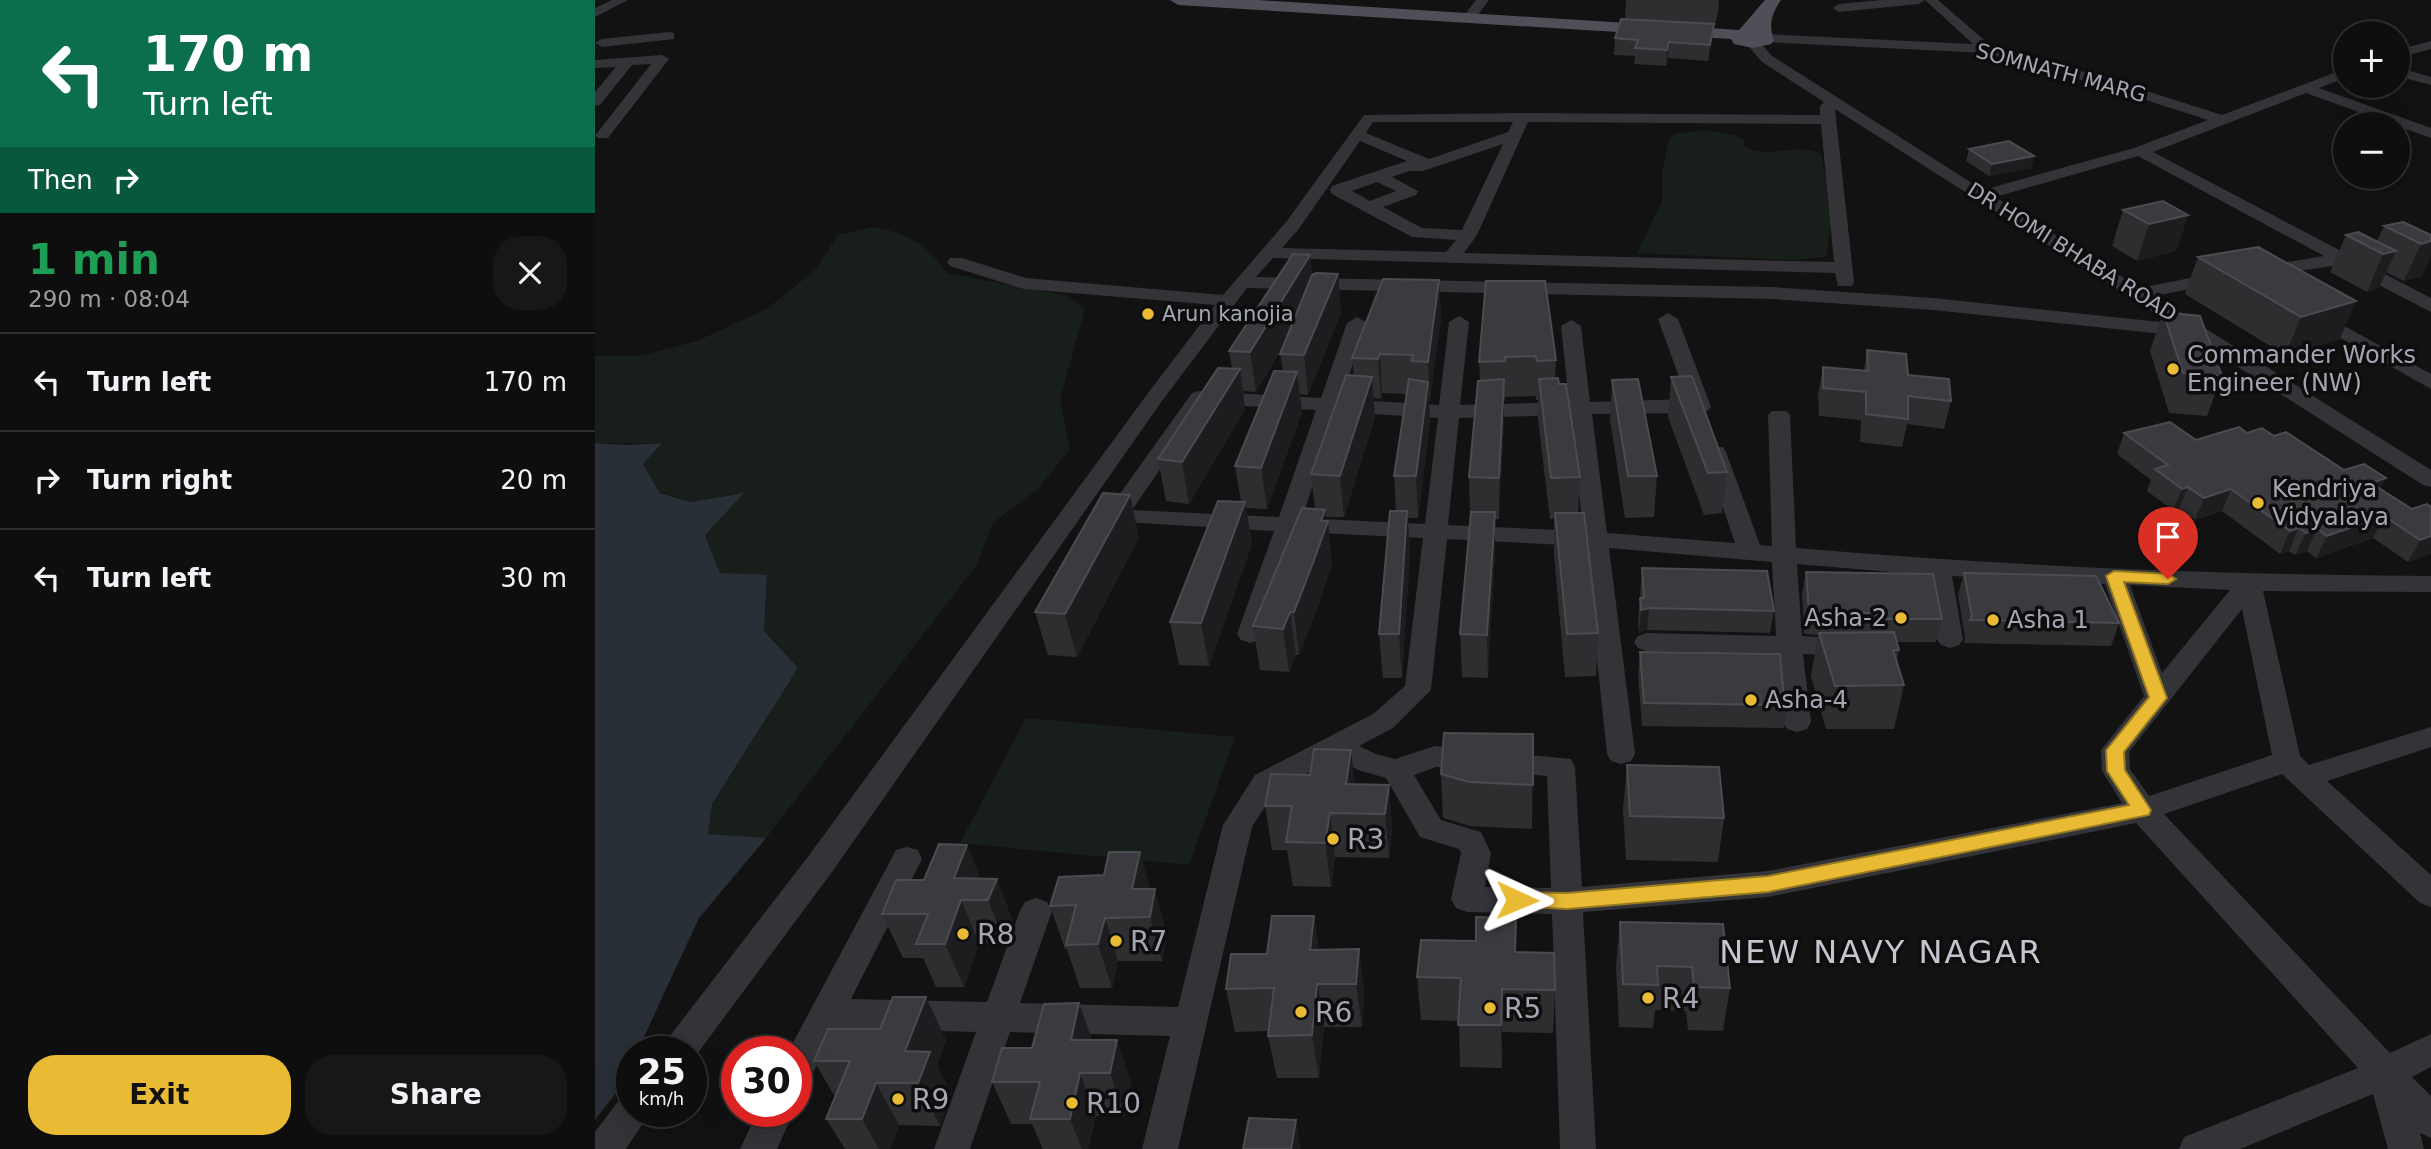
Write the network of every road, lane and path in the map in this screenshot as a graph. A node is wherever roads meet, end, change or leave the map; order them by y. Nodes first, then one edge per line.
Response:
1 (622, 0) edge
2 (1178, 0) edge
3 (1483, 0) edge
4 (1919, 0) edge
5 (1931, 0) edge
6 (1769, 5) edge
7 (1839, 8) dead end
8 (595, 13) edge
9 (1469, 17) junction
10 (669, 36) dead end
11 (1752, 38) junction
12 (2431, 45) edge
13 (597, 47) edge
14 (1986, 49) junction
15 (2410, 51) edge
16 (627, 62) junction
17 (595, 64) edge
18 (2410, 75) edge
19 (2333, 78) edge
20 (2431, 81) edge
21 (2305, 88) junction
22 (633, 95) junction
23 (1827, 98) junction
24 (597, 99) edge
25 (1523, 117) junction
26 (1829, 120) junction
27 (2222, 120) junction
28 (2431, 133) edge
29 (603, 135) dead end
30 (1358, 135) junction
31 (1514, 135) junction
32 (2140, 151) junction
33 (1429, 164) junction
34 (1378, 176) junction
35 (1983, 195) junction
36 (1369, 206) junction
37 (1468, 235) junction
38 (1268, 253) junction
39 (2370, 254) edge
40 (1451, 258) junction
41 (2343, 258) junction
42 (956, 262) dead end
43 (1843, 268) junction
44 (2245, 273) junction
45 (2268, 287) edge
46 (1235, 292) junction
47 (2138, 294) junction
48 (1847, 297) junction
49 (2431, 306) edge
50 (2303, 308) edge
51 (1668, 319) dead end
52 (1459, 322) dead end
53 (1357, 323) dead end
54 (1571, 326) dead end
55 (2198, 332) junction
56 (2431, 383) edge
57 (1327, 404) junction
58 (1699, 405) junction
59 (1580, 410) junction
60 (1447, 412) junction
61 (1779, 415) dead end
62 (2431, 480) edge
63 (1286, 526) junction
64 (1437, 532) junction
65 (1594, 539) junction
66 (1750, 551) junction
67 (1782, 554) junction
68 (1938, 568) junction
69 (2114, 576) junction
70 (2249, 583) junction
71 (2431, 584) edge
72 (1250, 634) dead end
73 (1951, 639) dead end
74 (1647, 642) dead end
75 (1788, 645) junction
76 (1867, 647) edge
77 (2158, 698) junction
78 (1797, 722) dead end
79 (2431, 737) edge
80 (1336, 746) junction
81 (1621, 754) dead end
82 (2296, 769) junction
83 (1396, 770) junction
84 (2142, 810) junction
85 (907, 859) dead end
86 (2431, 894) edge
87 (1567, 901) junction
88 (1037, 911) dead end
89 (825, 1013) junction
90 (998, 1018) junction
91 (1191, 1023) junction
92 (690, 1036) edge
93 (812, 1039) edge
94 (2431, 1051) edge
95 (2385, 1073) junction
96 (2431, 1121) edge
97 (621, 1127) edge
98 (768, 1127) edge
99 (604, 1149) edge
100 (758, 1149) edge
101 (952, 1149) edge
102 (1160, 1149) edge
103 (1578, 1149) edge
104 (2197, 1149) edge
105 (2406, 1149) edge

1 - 8 street
2 - 9 main road
3 - 9 street
4 - 7 street
5 - 14 street
6 - 11 main road
9 - 11 main road
10 - 13 street
11 - 14 street, SOMNATH MARG
11 - 23 street, DR HOMI BHABA ROAD
12 - 15 street
14 - 27 street, SOMNATH MARG
16 - 17 street
16 - 22 street
16 - 24 street
18 - 20 street
19 - 21 street
21 - 27 street
21 - 28 street
22 - 24 street
22 - 29 street
23 - 26 street
23 - 35 street, DR HOMI BHABA ROAD
25 - 26 street
25 - 30 street
25 - 31 street
26 - 43 street
27 - 32 street
30 - 33 street
30 - 38 street
31 - 33 street
31 - 37 street
32 - 35 street
32 - 41 street
33 - 34 street
34 - 36 street
34 - 36 street
35 - 47 street, DR HOMI BHABA ROAD
36 - 37 street
37 - 40 street
38 - 40 street
38 - 46 street
39 - 41 street
40 - 43 street
41 - 44 street
41 - 49 street
42 - 46 street
43 - 48 street
44 - 45 street
44 - 47 street
46 - 48 street
46 - 92 street
47 - 55 street, DR HOMI BHABA ROAD
48 - 55 street
50 - 56 street
51 - 58 street
52 - 60 street
53 - 57 street
54 - 59 street
55 - 62 street, DR HOMI BHABA ROAD
57 - 60 street
57 - 63 street
57 - 63 street
58 - 59 street
58 - 66 street
59 - 60 street
59 - 65 street
60 - 64 street
61 - 67 street
63 - 64 street
63 - 72 street
64 - 65 street
64 - 80 street
65 - 66 street
65 - 81 street
66 - 67 street
67 - 68 street
67 - 75 street
68 - 69 street
68 - 73 street
69 - 70 street
69 - 77 street
70 - 71 street
70 - 77 street
70 - 82 street
74 - 75 street
75 - 76 street
75 - 78 street
77 - 84 street
79 - 82 street
80 - 83 street
80 - 91 street
82 - 84 street
82 - 86 street
83 - 87 street
83 - 87 street
84 - 87 street
84 - 95 street
85 - 89 street
87 - 103 street
88 - 90 street
89 - 90 street
89 - 93 street
90 - 91 street
90 - 101 street
91 - 102 street
94 - 95 street
95 - 96 street
95 - 104 street
95 - 105 street
97 - 99 street
98 - 100 street

